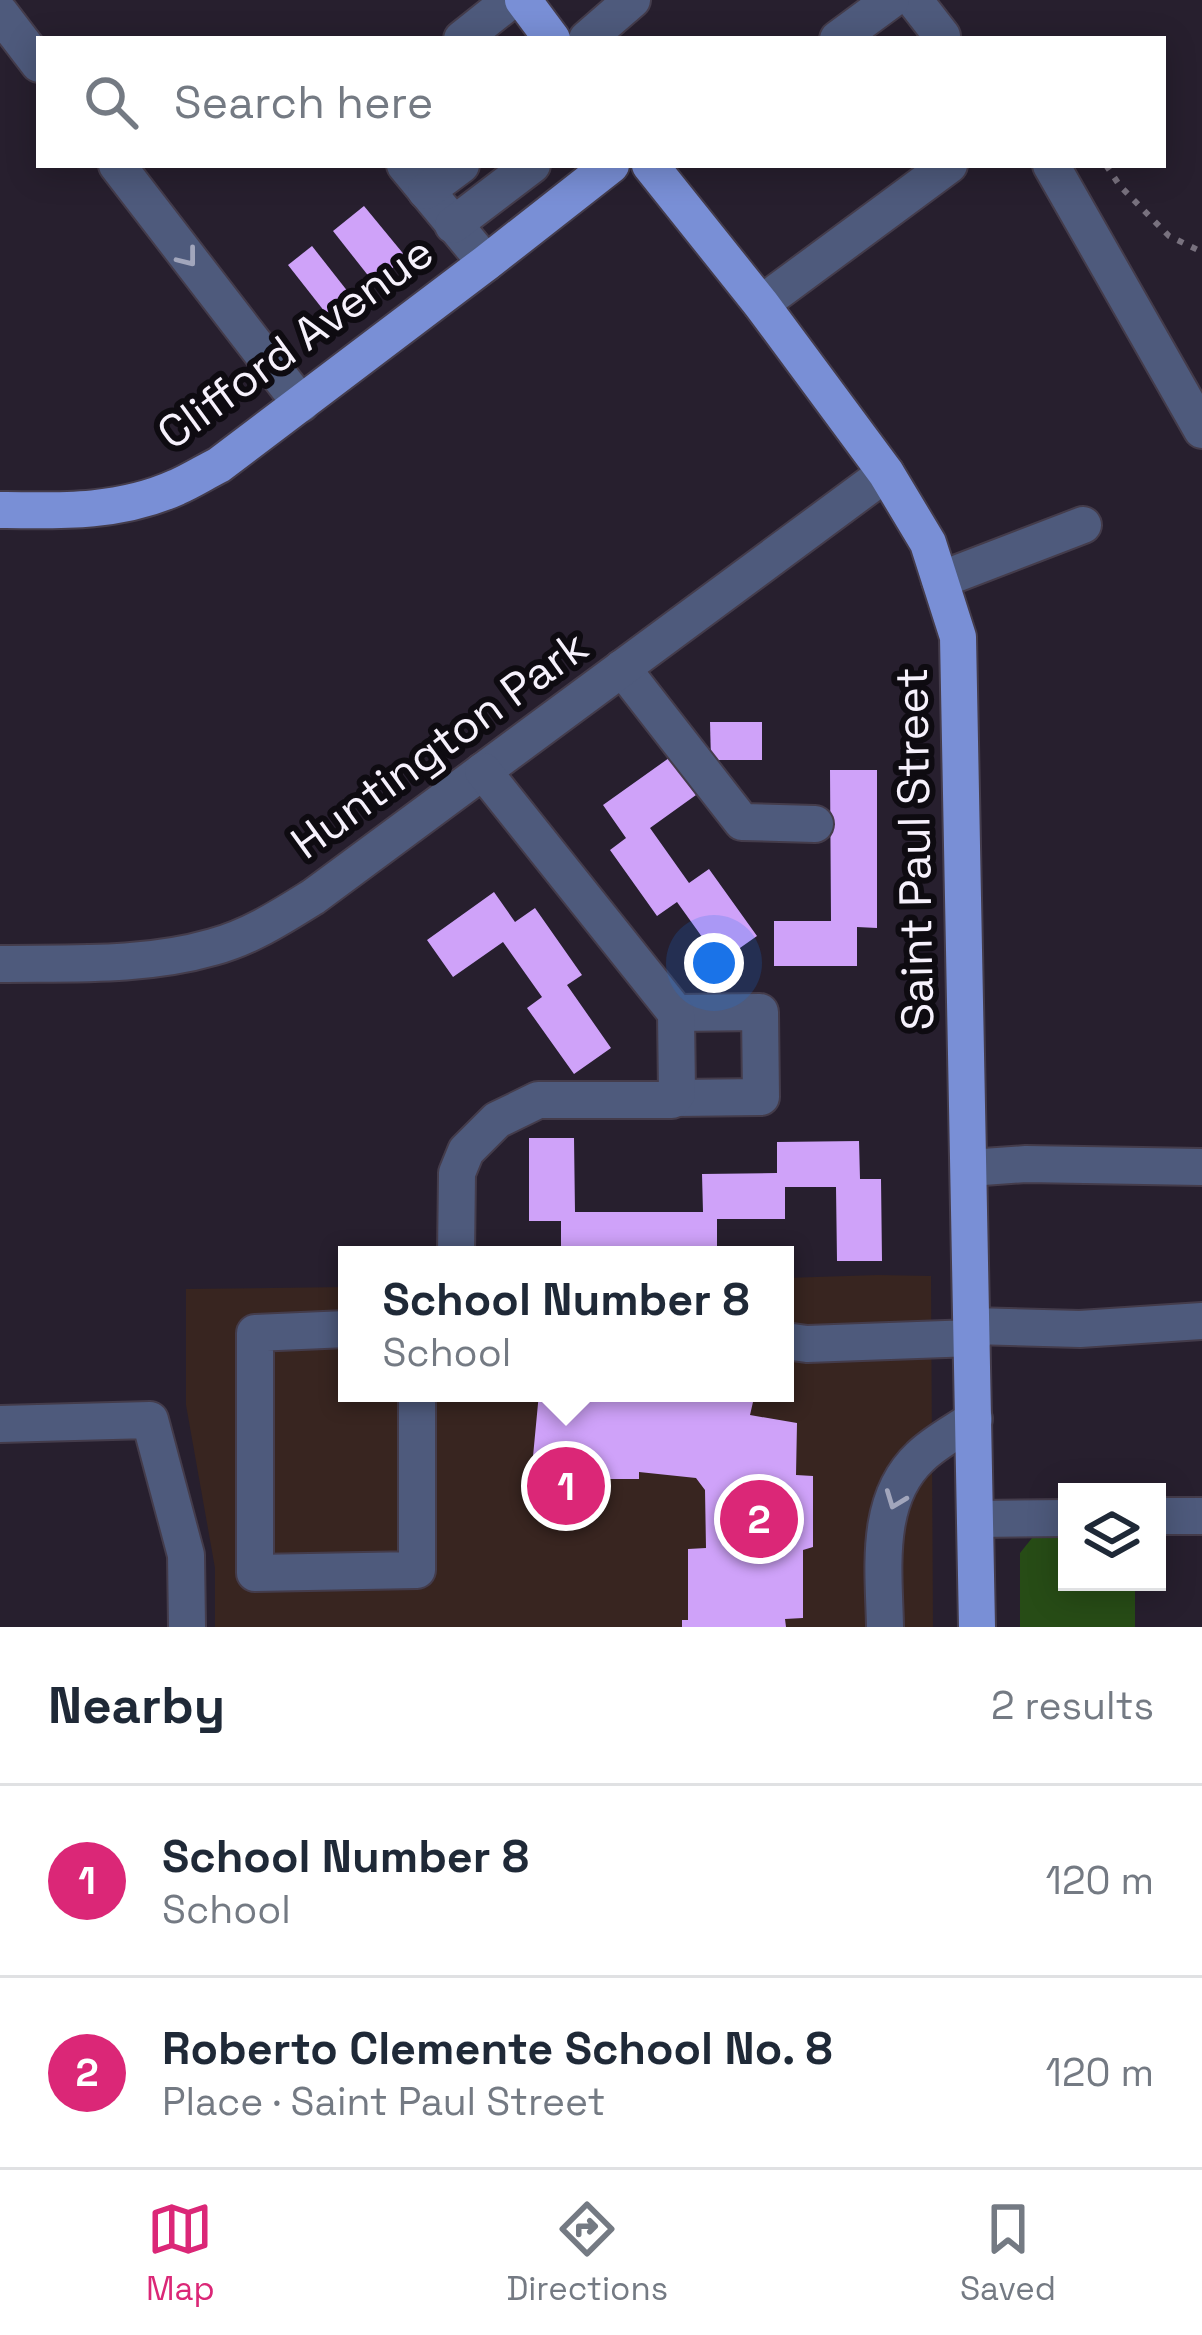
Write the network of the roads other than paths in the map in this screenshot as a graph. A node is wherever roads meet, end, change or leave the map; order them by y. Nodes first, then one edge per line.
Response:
1 (511, 0) edge
2 (524, 0) edge
3 (632, 0) edge
4 (891, 0) edge
5 (914, 0) edge
6 (0, 13) edge
7 (466, 36) edge
8 (550, 36) edge
9 (590, 36) edge
10 (842, 36) edge
11 (941, 36) edge
12 (36, 60) edge
13 (119, 168) edge
14 (451, 168) edge
15 (529, 168) edge
16 (535, 168) edge
17 (607, 168) edge
18 (657, 168) edge
19 (945, 168) edge
20 (1053, 168) edge
21 (416, 178) edge
22 (564, 203) junction
23 (453, 226) junction
24 (486, 263) junction
25 (761, 304) junction
26 (301, 404) junction
27 (1202, 430) edge
28 (886, 473) junction
29 (0, 510) edge
30 (1084, 525) dead end
31 (940, 580) junction
32 (622, 668) junction
33 (483, 771) junction
34 (815, 824) dead end
35 (0, 964) edge
36 (676, 1012) junction
37 (675, 1098) junction
38 (1202, 1167) edge
39 (969, 1168) junction
40 (456, 1246) edge
41 (1202, 1321) edge
42 (338, 1329) edge
43 (973, 1332) junction
44 (794, 1343) edge
45 (417, 1402) edge
46 (974, 1419) junction
47 (0, 1424) edge
48 (1166, 1516) edge
49 (1202, 1516) edge
50 (1058, 1518) edge
51 (976, 1520) junction
52 (187, 1627) edge
53 (886, 1627) edge
54 (977, 1627) edge

1 - 7 street
2 - 8 main road
3 - 9 street
4 - 10 street
5 - 11 street
6 - 12 street
13 -> 26 street
14 - 21 street
15 - 23 street
16 - 22 street
17 - 22 main road, Clifford Avenue
18 - 25 main road, Saint Paul Street
19 - 25 street
20 - 27 street
21 - 23 street
22 - 24 main road, Clifford Avenue
23 - 24 street
24 - 26 main road, Clifford Avenue
25 - 28 main road, Saint Paul Street
26 - 29 main road, Clifford Avenue
28 - 31 main road, Saint Paul Street
28 - 32 street, Huntington Park
30 - 31 street
31 - 39 main road, Saint Paul Street
32 - 33 street, Huntington Park
32 - 34 street
33 - 35 street, Huntington Park
33 - 36 street
36 - 37 street
36 - 37 street
37 - 40 street
38 - 39 street
39 - 43 main road, Saint Paul Street
41 - 43 street
42 - 45 street
43 - 44 street
43 - 46 main road, Saint Paul Street
46 - 51 main road, Saint Paul Street
46 -> 53 street
47 - 52 street
48 - 49 street
50 - 51 street
51 - 54 main road, Saint Paul Street

